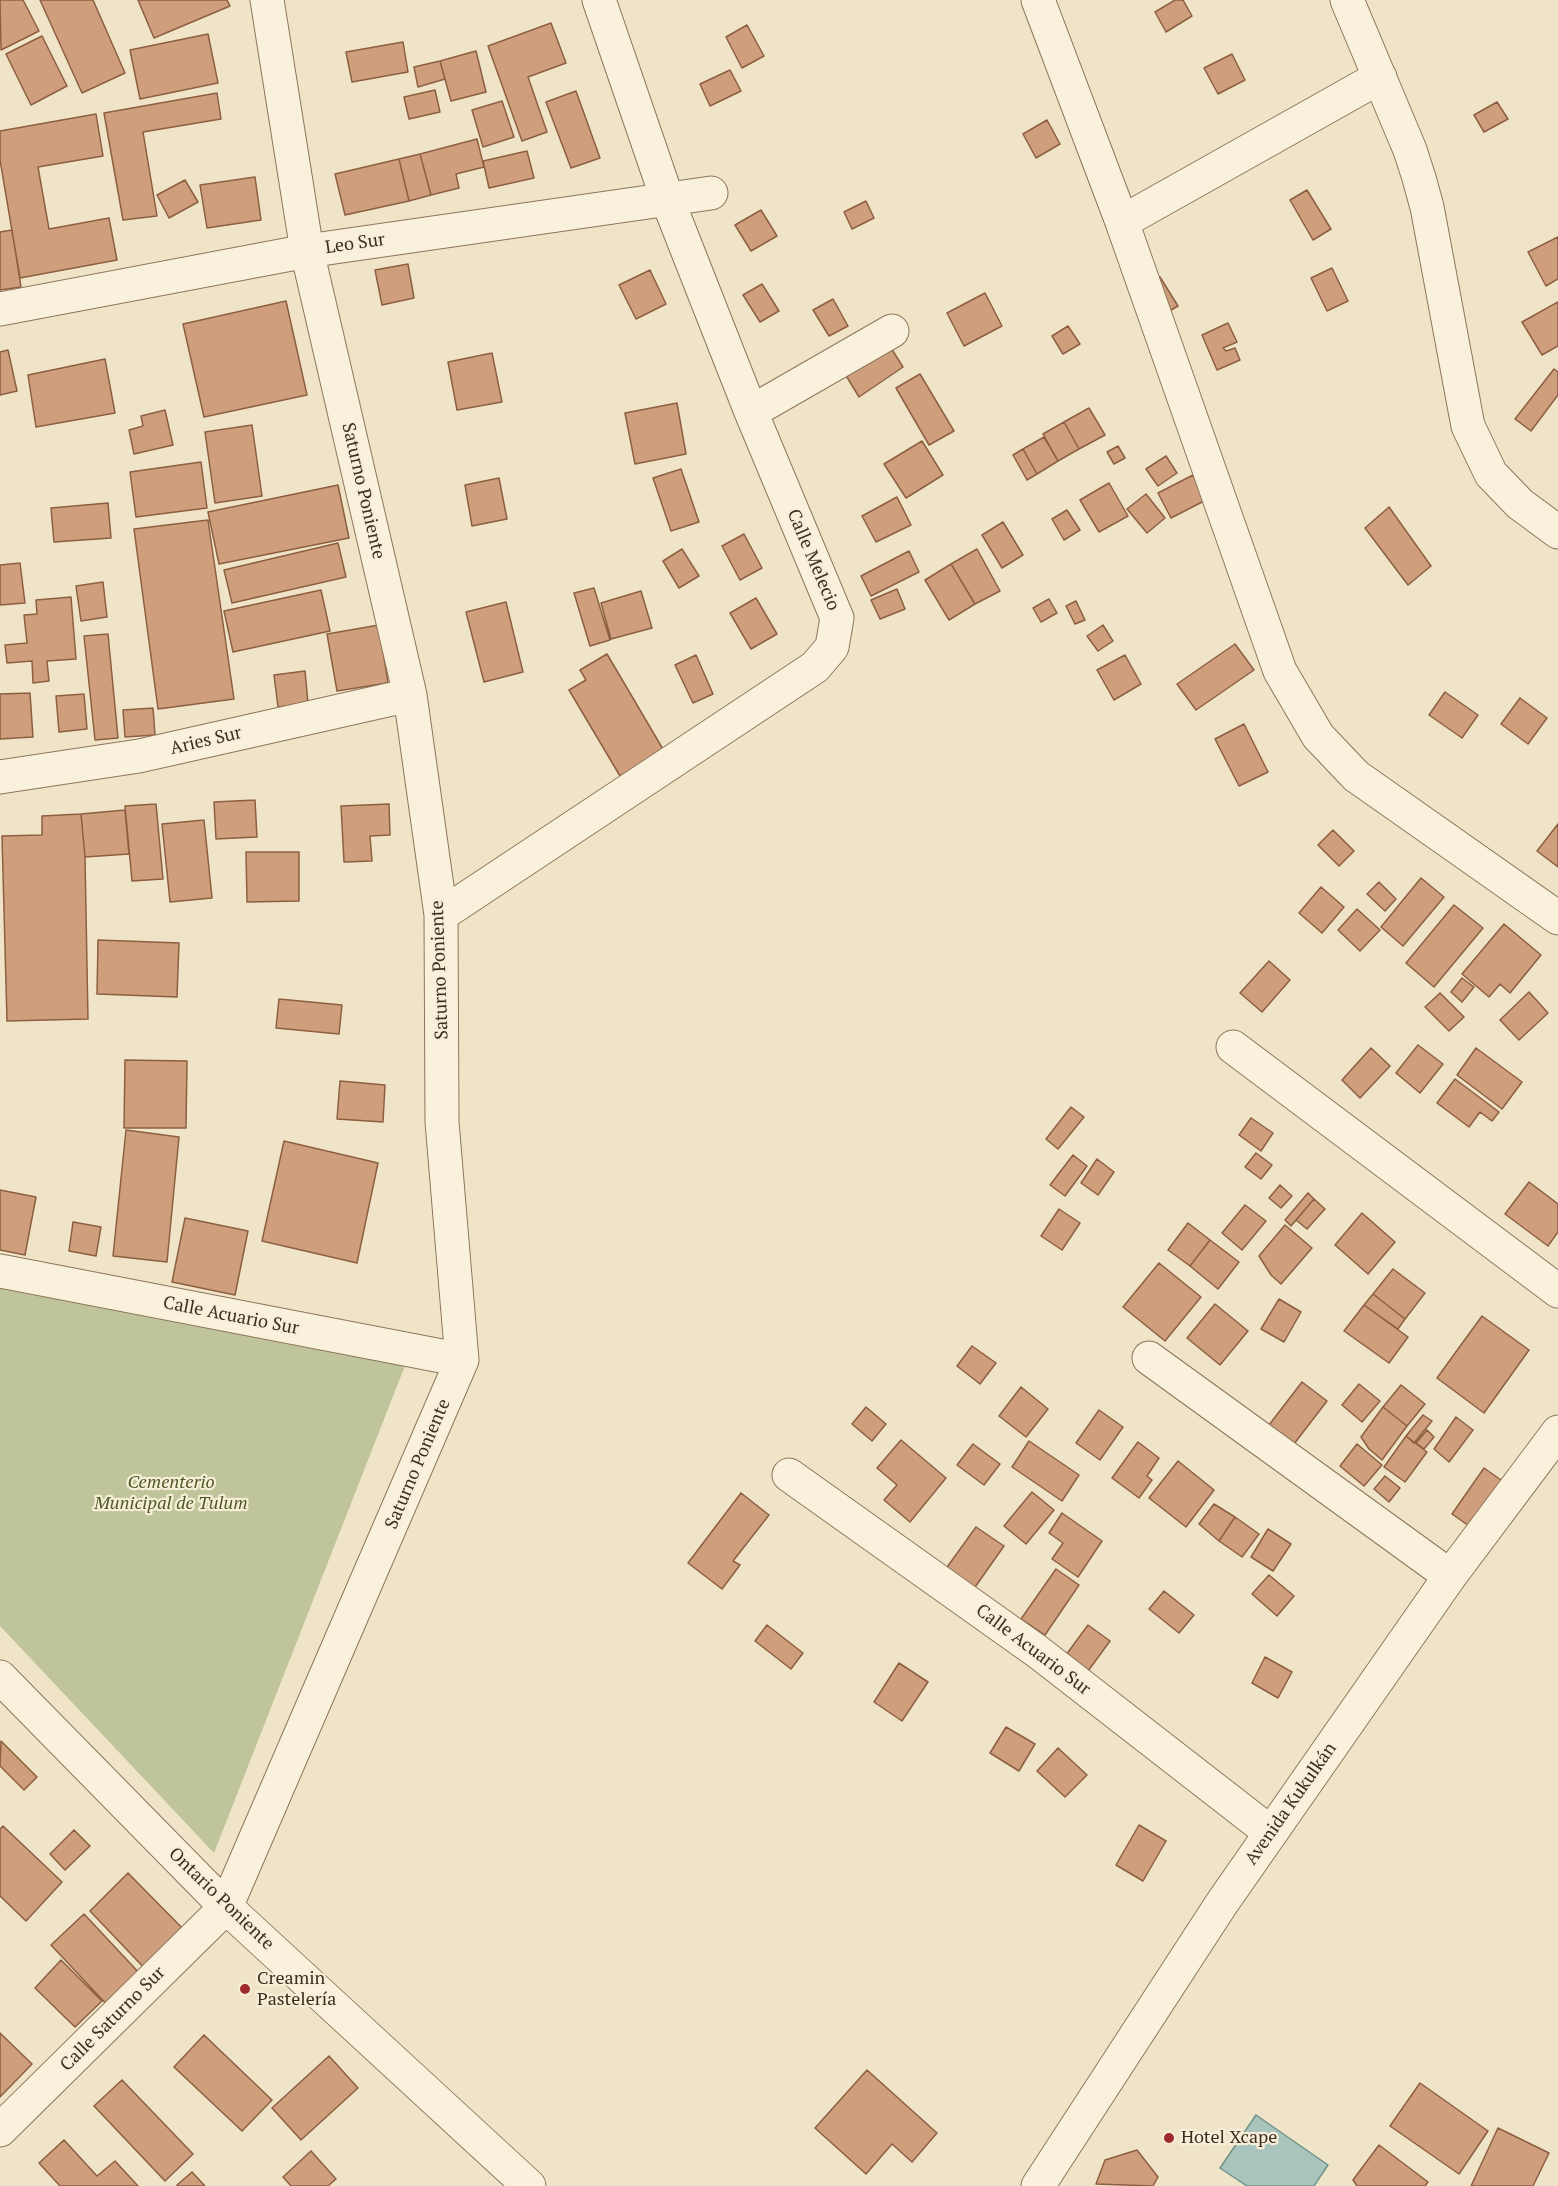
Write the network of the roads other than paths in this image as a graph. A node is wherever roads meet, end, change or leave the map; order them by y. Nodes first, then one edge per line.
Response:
1 (267, 0) edge
2 (598, 0) edge
3 (1038, 0) edge
4 (1347, 0) edge
5 (1380, 77) junction
6 (711, 194) dead end
7 (668, 201) junction
8 (1122, 222) junction
9 (307, 251) junction
10 (0, 309) edge
11 (892, 332) dead end
12 (751, 412) junction
13 (1558, 532) edge
14 (410, 695) junction
15 (0, 777) edge
16 (441, 915) junction
17 (1558, 918) edge
18 (1233, 1047) dead end
19 (0, 1271) edge
20 (1558, 1291) edge
21 (1149, 1358) dead end
22 (462, 1360) junction
23 (1558, 1432) edge
24 (789, 1475) dead end
25 (1450, 1576) junction
26 (0, 1677) edge
27 (1271, 1833) junction
28 (226, 1907) junction
29 (0, 2130) edge
30 (530, 2186) edge
31 (1038, 2186) edge

1 - 9 street, Saturno Poniente
2 - 7 street, Calle Melecio
3 - 8 street
4 - 5 street
5 - 8 street
5 - 13 street
6 - 7 street, Leo Sur
7 - 9 street, Leo Sur
7 - 12 street, Calle Melecio
8 - 17 street
9 - 10 street, Leo Sur
9 - 14 street, Saturno Poniente
11 - 12 street
12 - 16 street, Calle Melecio
14 - 15 street, Aries Sur
14 - 16 street, Saturno Poniente
16 - 22 street, Saturno Poniente
18 - 20 street
19 - 22 street, Calle Acuario Sur
21 - 25 street
22 - 28 street, Saturno Poniente
23 - 25 street, Avenida Kukulkán
24 - 27 street, Calle Acuario Sur
25 - 27 street, Avenida Kukulkán
26 - 28 street, Ontario Poniente
27 - 31 street, Avenida Kukulkán
28 - 29 street, Calle Saturno Sur
28 - 30 street, Ontario Poniente

